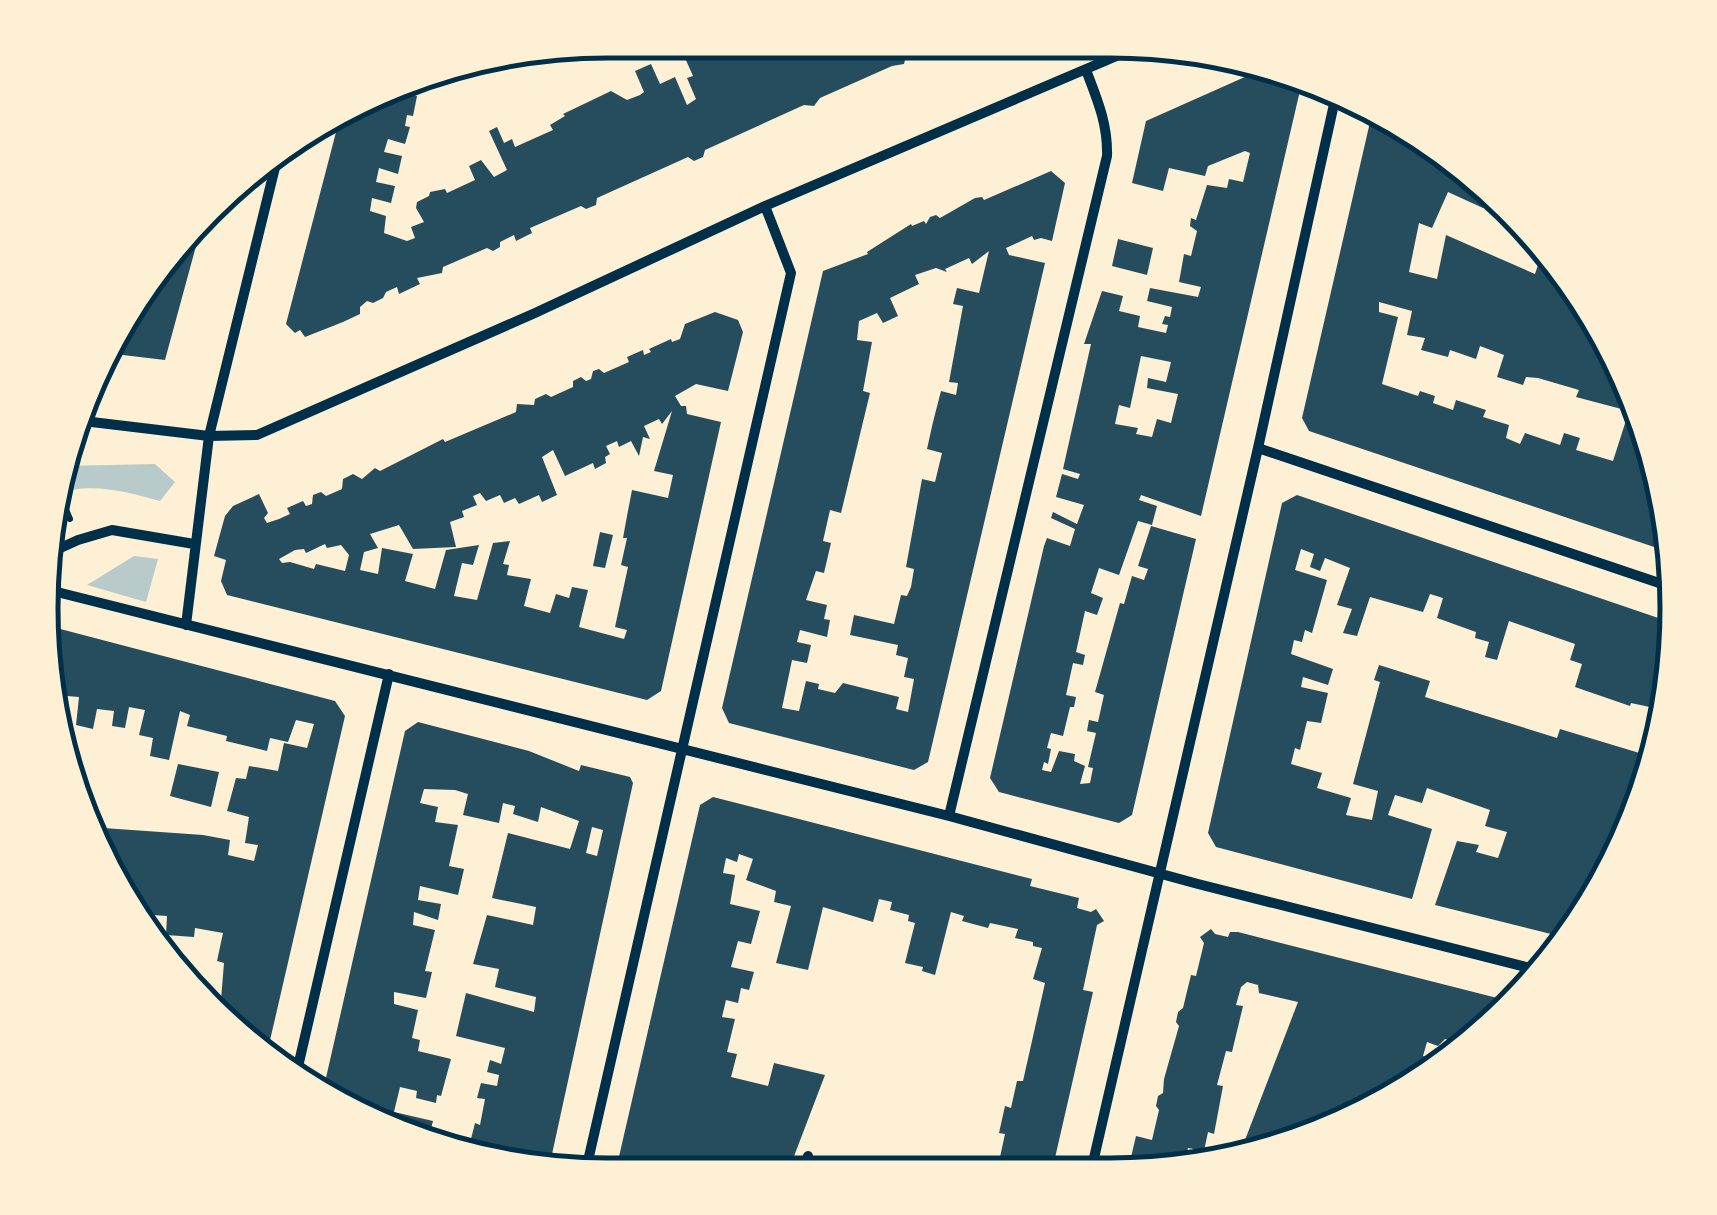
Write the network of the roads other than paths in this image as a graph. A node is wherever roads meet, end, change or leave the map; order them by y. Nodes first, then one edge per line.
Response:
1 (1114, 58) edge
2 (1086, 70) junction
3 (1334, 105) edge
4 (274, 170) edge
5 (765, 206) junction
6 (90, 422) edge
7 (209, 436) junction
8 (1258, 448) junction
9 (194, 544) junction
10 (61, 548) edge
11 (1659, 583) edge
12 (58, 592) edge
13 (186, 625) junction
14 (389, 674) junction
15 (681, 750) junction
16 (949, 816) junction
17 (1161, 874) junction
18 (1526, 967) edge
19 (299, 1063) edge
20 (589, 1157) edge
21 (1094, 1158) edge

1 - 2 street
2 - 5 street
2 - 16 street
3 - 8 street
4 - 7 street
5 - 7 street
5 - 15 street
6 - 7 street
7 - 9 street
8 - 11 street
8 - 17 street
9 - 10 street
9 - 13 street
12 - 13 street
13 - 14 street
14 - 15 street
14 - 19 street
15 - 16 street
15 - 20 street
16 - 17 street
17 - 18 street
17 - 21 street

